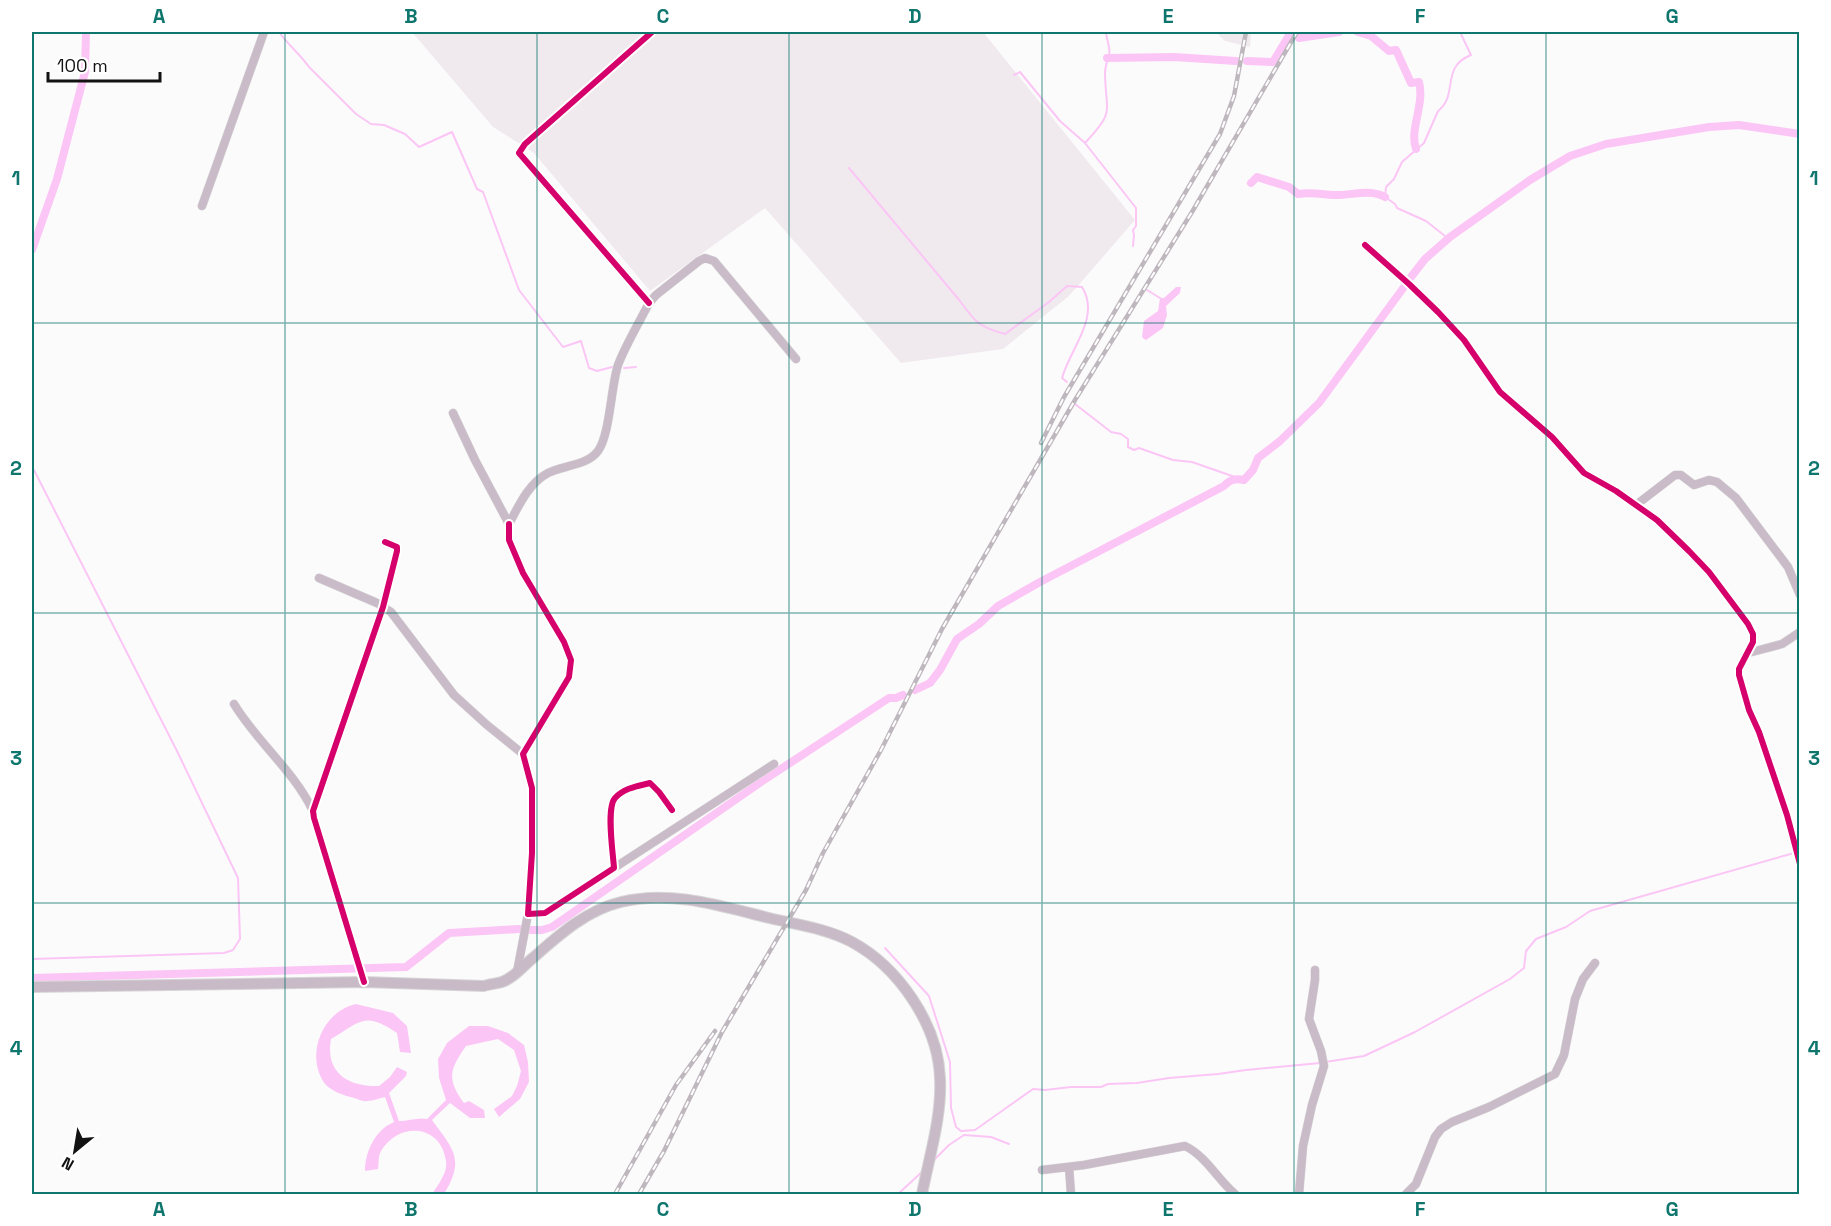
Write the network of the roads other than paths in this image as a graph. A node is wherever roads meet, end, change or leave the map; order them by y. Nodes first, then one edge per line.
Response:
1 (264, 32) edge
2 (652, 32) edge
3 (202, 206) dead end
4 (1365, 245) dead end
5 (649, 303) junction
6 (796, 359) dead end
7 (453, 413) dead end
8 (1636, 505) junction
9 (509, 524) junction
10 (385, 542) dead end
11 (319, 578) dead end
12 (1800, 596) edge
13 (383, 607) junction
14 (1800, 632) edge
15 (1748, 653) junction
16 (234, 704) dead end
17 (523, 754) junction
18 (774, 764) dead end
19 (672, 810) dead end
20 (313, 811) junction
21 (1800, 864) edge
22 (614, 868) junction
23 (528, 914) junction
24 (1595, 963) dead end
25 (1315, 970) dead end
26 (517, 972) junction
27 (364, 982) junction
28 (32, 987) edge
29 (1069, 1167) junction
30 (1042, 1170) dead end
31 (922, 1194) edge
32 (1071, 1194) edge
33 (1235, 1194) edge
34 (1299, 1194) edge
35 (1406, 1194) edge

1 - 3 street
2 - 5 street
4 - 8 street
5 - 6 street
5 - 9 street
7 - 9 street
8 - 12 street
8 - 15 street
9 - 17 street
10 - 13 street
11 - 13 street
13 - 17 street
13 - 20 street
14 - 15 street
15 - 21 street
16 - 20 street
17 - 23 street
18 - 22 street
19 - 22 street
20 - 27 street
22 - 23 street
23 - 26 street
24 - 35 street
25 - 34 street
26 - 27 main road
26 - 31 main road
27 - 28 main road
29 - 30 street
29 - 32 street
29 - 33 street

